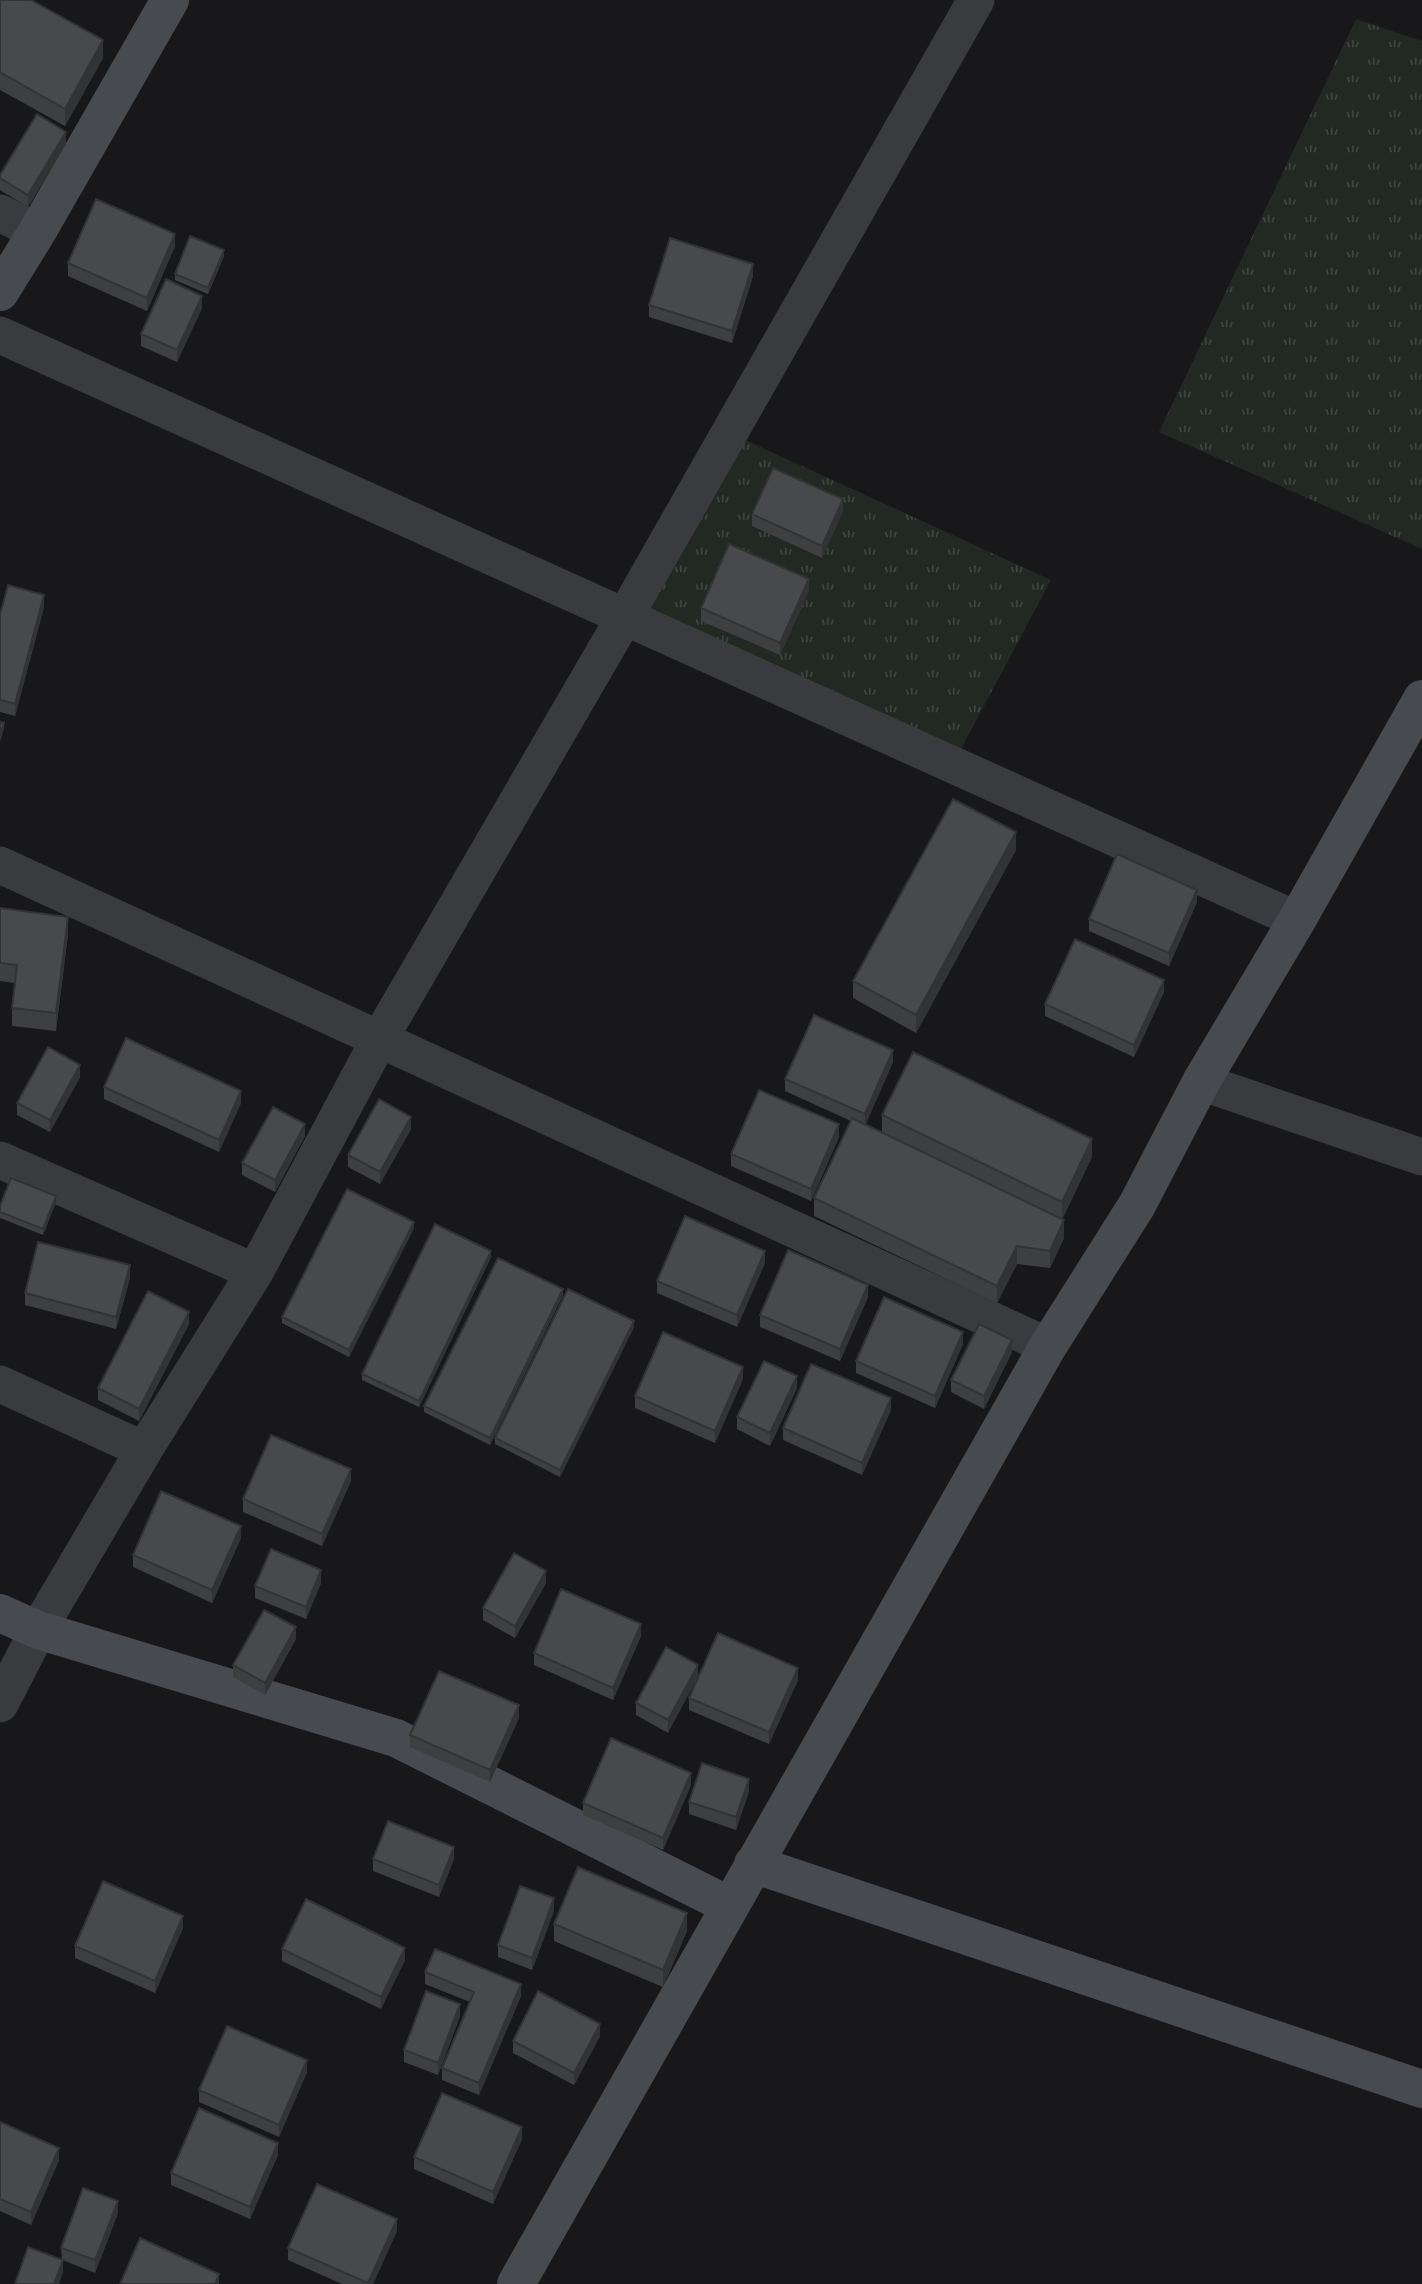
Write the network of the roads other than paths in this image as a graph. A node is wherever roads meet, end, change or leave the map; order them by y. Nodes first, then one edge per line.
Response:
1 (170, 0) edge
2 (976, 0) edge
3 (0, 213) edge
4 (37, 232) junction
5 (0, 292) edge
6 (0, 335) edge
7 (624, 618) junction
8 (1422, 699) edge
9 (0, 865) edge
10 (1297, 920) junction
11 (380, 1038) junction
12 (1201, 1082) junction
13 (1422, 1157) edge
14 (0, 1160) edge
15 (255, 1272) junction
16 (1048, 1346) junction
17 (0, 1384) edge
18 (144, 1450) junction
19 (0, 1613) edge
20 (38, 1630) junction
21 (0, 1704) edge
22 (752, 1864) junction
23 (730, 1906) junction
24 (1422, 2089) edge
25 (516, 2284) edge

1 - 4 street
2 - 7 street
3 - 4 street
4 - 5 street
6 - 7 street
7 - 10 street
7 - 11 street
8 - 10 street
9 - 11 street
10 - 12 street
11 - 15 street
11 - 16 street
12 - 13 street
12 - 16 street
14 - 15 street
15 - 18 street
16 - 22 street
17 - 18 street
18 - 20 street
19 - 20 street
20 - 21 street
20 - 23 street
22 - 23 street
22 - 24 street
23 - 25 street

